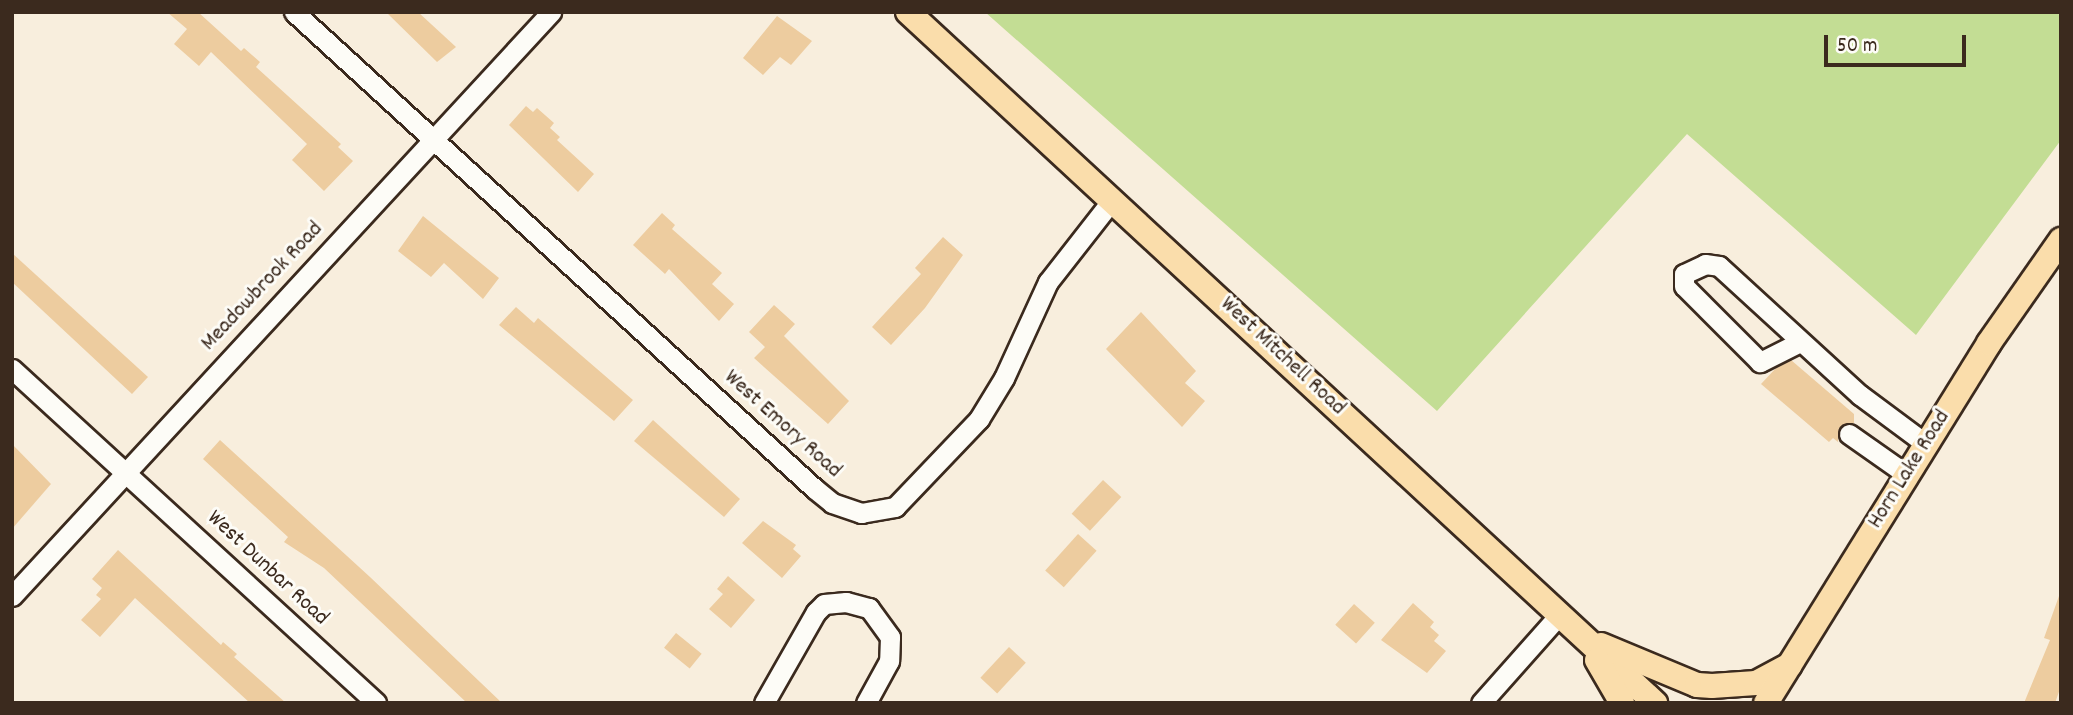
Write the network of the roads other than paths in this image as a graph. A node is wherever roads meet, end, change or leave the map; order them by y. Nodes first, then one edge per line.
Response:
1 (295, 12) edge
2 (551, 12) edge
3 (908, 12) edge
4 (434, 140) junction
5 (1112, 200) junction
6 (2061, 240) edge
7 (1800, 342) junction
8 (12, 369) edge
9 (1849, 434) dead end
10 (1926, 444) junction
11 (125, 472) junction
12 (1906, 474) junction
13 (12, 596) edge
14 (1559, 615) junction
15 (1584, 638) junction
16 (1790, 665) junction
17 (376, 703) edge
18 (764, 703) edge
19 (866, 703) edge
20 (1481, 703) edge
21 (1622, 703) edge
22 (1655, 703) edge
23 (1766, 703) edge
24 (1786, 703) edge

1 - 4 street, West Emory Road
2 - 4 street, Meadowbrook Road
3 - 5 main road, West Mitchell Road
4 - 5 street, West Emory Road
4 - 11 street, Meadowbrook Road
5 - 14 main road, West Mitchell Road
6 - 10 main road, Horn Lake Road
7 - 7 street
7 - 10 street
8 - 11 street, West Dunbar Road
9 - 12 street
10 - 12 main road, Horn Lake Road
11 - 13 street, Meadowbrook Road
11 - 17 street, West Dunbar Road
12 - 16 main road, Horn Lake Road
14 - 15 main road, West Mitchell Road
14 - 20 street
15 - 16 main road
15 - 21 main road
15 - 22 main road, West Mitchell Road
16 - 23 main road, Horn Lake Road
16 - 24 main road
18 - 19 street

